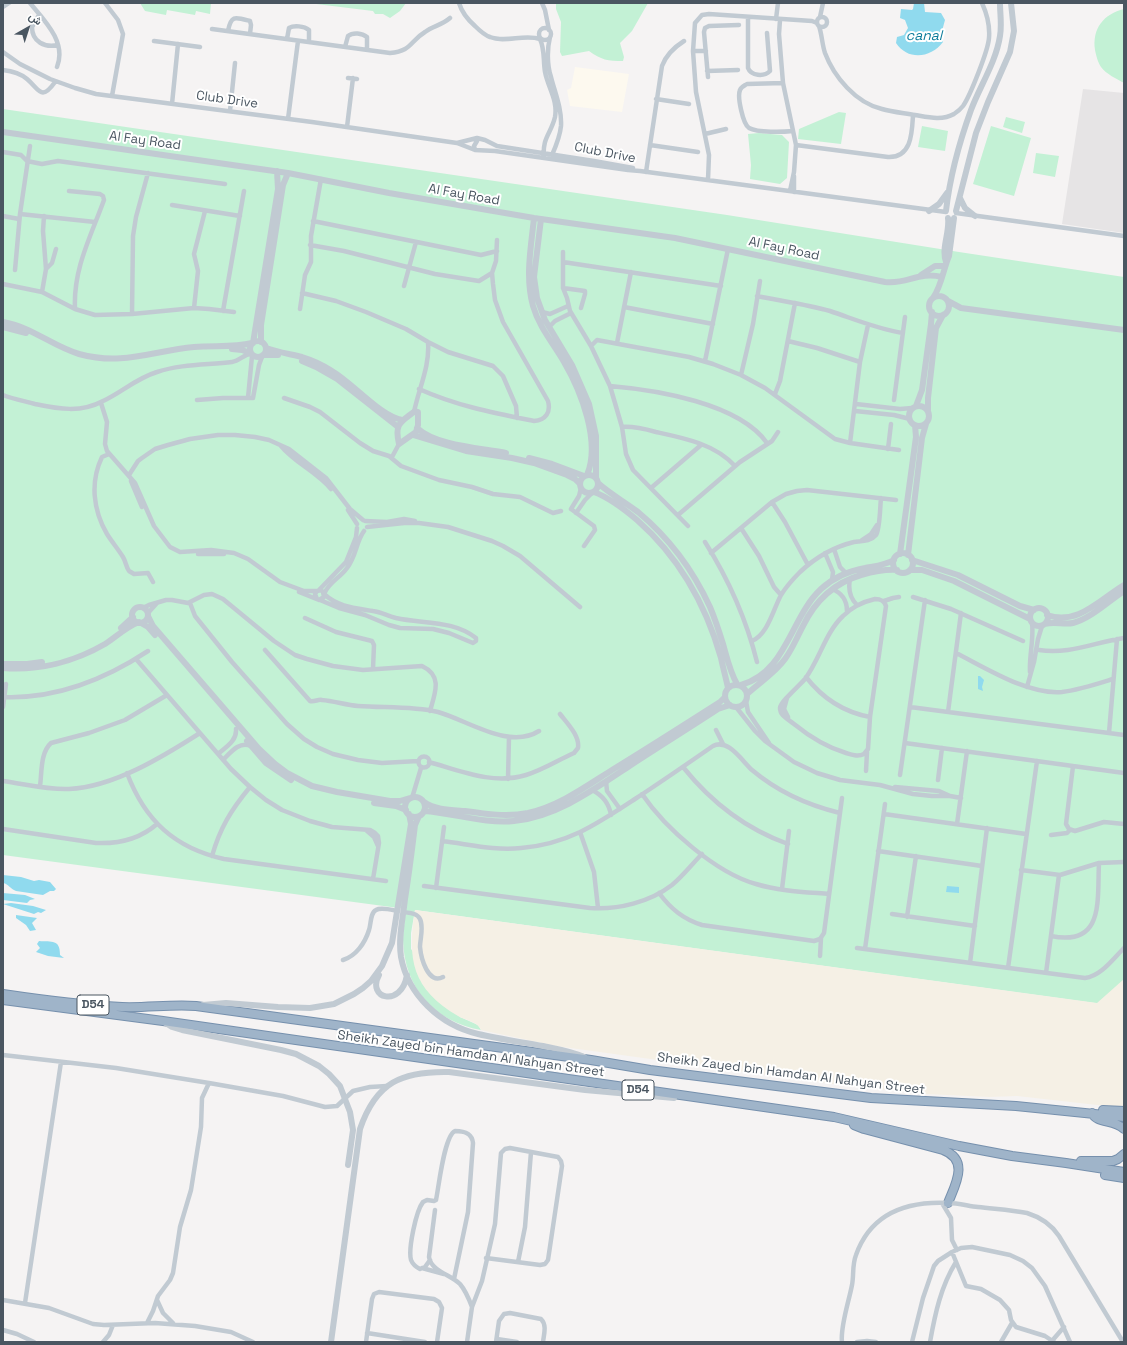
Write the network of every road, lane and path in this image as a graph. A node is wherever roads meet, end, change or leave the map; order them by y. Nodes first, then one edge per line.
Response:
1 (9, 3) edge
2 (30, 3) edge
3 (105, 3) edge
4 (459, 3) edge
5 (542, 3) edge
6 (778, 3) edge
7 (824, 3) edge
8 (982, 3) edge
9 (1000, 3) edge
10 (1011, 3) edge
11 (3, 7) edge
12 (40, 15) junction
13 (546, 15) junction
14 (748, 17) junction
15 (450, 18) dead end
16 (778, 19) junction
17 (820, 22) junction
18 (739, 25) dead end
19 (212, 29) dead end
20 (541, 29) junction
21 (549, 30) junction
22 (228, 31) junction
23 (766, 33) dead end
24 (250, 34) junction
25 (528, 36) junction
26 (550, 37) junction
27 (540, 38) junction
28 (287, 39) junction
29 (154, 41) dead end
30 (298, 41) junction
31 (684, 41) dead end
32 (309, 42) junction
33 (178, 44) junction
34 (58, 45) junction
35 (200, 47) dead end
36 (345, 47) junction
37 (367, 50) junction
38 (693, 51) junction
39 (706, 51) junction
40 (3, 52) edge
41 (235, 63) dead end
42 (992, 64) junction
43 (57, 67) dead end
44 (3, 70) edge
45 (738, 70) dead end
46 (1003, 70) junction
47 (707, 71) junction
48 (708, 77) dead end
49 (352, 78) dead end
50 (50, 79) junction
51 (55, 82) junction
52 (783, 83) junction
53 (46, 92) junction
54 (112, 96) junction
55 (656, 99) junction
56 (172, 104) junction
57 (689, 104) dead end
58 (230, 111) junction
59 (913, 115) junction
60 (288, 119) junction
61 (347, 127) junction
62 (726, 129) dead end
63 (793, 131) junction
64 (3, 132) edge
65 (705, 134) junction
66 (476, 141) junction
67 (463, 142) junction
68 (457, 143) junction
69 (650, 145) junction
70 (796, 145) junction
71 (30, 146) dead end
72 (497, 146) junction
73 (475, 150) junction
74 (3, 152) edge
75 (698, 152) dead end
76 (544, 155) junction
77 (552, 156) junction
78 (28, 161) junction
79 (277, 171) junction
80 (646, 172) junction
81 (148, 173) junction
82 (288, 173) junction
83 (320, 179) junction
84 (708, 180) junction
85 (225, 184) dead end
86 (948, 190) junction
87 (69, 191) dead end
88 (792, 191) junction
89 (244, 192) dead end
90 (960, 198) junction
91 (172, 205) dead end
92 (205, 211) junction
93 (929, 211) junction
94 (951, 214) junction
95 (3, 216) edge
96 (19, 216) junction
97 (44, 216) junction
98 (240, 216) junction
99 (975, 216) junction
100 (538, 218) junction
101 (313, 221) junction
102 (95, 222) junction
103 (1124, 236) edge
104 (497, 240) dead end
105 (416, 242) junction
106 (310, 245) junction
107 (56, 249) dead end
108 (728, 249) junction
109 (497, 251) junction
110 (563, 252) dead end
111 (563, 262) junction
112 (945, 264) junction
113 (410, 268) junction
114 (46, 269) junction
115 (15, 270) dead end
116 (631, 272) junction
117 (492, 273) junction
118 (920, 276) junction
119 (942, 277) junction
120 (760, 281) dead end
121 (3, 284) edge
122 (940, 285) junction
123 (404, 286) dead end
124 (720, 286) junction
125 (563, 288) junction
126 (42, 292) junction
127 (302, 293) junction
128 (757, 296) junction
129 (934, 298) junction
130 (946, 299) junction
131 (795, 303) junction
132 (568, 306) junction
133 (194, 308) junction
134 (581, 308) dead end
135 (624, 308) junction
136 (961, 308) junction
137 (74, 309) junction
138 (300, 309) dead end
139 (223, 311) junction
140 (234, 312) dead end
141 (542, 312) junction
142 (932, 312) junction
143 (571, 313) junction
144 (945, 313) junction
145 (132, 314) junction
146 (905, 317) dead end
147 (3, 322) edge
148 (712, 324) junction
149 (868, 325) junction
150 (3, 326) edge
151 (549, 327) junction
152 (1124, 330) edge
153 (903, 333) junction
154 (788, 341) junction
155 (261, 342) junction
156 (428, 342) junction
157 (252, 343) junction
158 (617, 343) junction
159 (592, 346) junction
160 (266, 348) junction
161 (251, 354) junction
162 (262, 356) junction
163 (705, 361) junction
164 (860, 362) junction
165 (741, 375) junction
166 (610, 386) junction
167 (420, 388) junction
168 (3, 394) edge
169 (774, 394) junction
170 (250, 398) junction
171 (284, 398) dead end
172 (197, 400) dead end
173 (894, 400) dead end
174 (101, 403) junction
175 (856, 404) junction
176 (914, 407) junction
177 (928, 410) junction
178 (855, 411) junction
179 (414, 412) junction
180 (517, 418) junction
181 (402, 420) junction
182 (910, 420) junction
183 (891, 424) dead end
184 (926, 424) junction
185 (914, 425) junction
186 (398, 427) junction
187 (622, 427) junction
188 (417, 428) junction
189 (778, 432) dead end
190 (413, 435) junction
191 (767, 443) junction
192 (399, 444) junction
193 (850, 444) junction
194 (701, 445) junction
195 (888, 449) junction
196 (899, 450) dead end
197 (109, 454) junction
198 (392, 457) junction
199 (734, 466) junction
200 (586, 476) junction
201 (130, 477) junction
202 (597, 480) junction
203 (581, 486) junction
204 (651, 488) junction
205 (593, 492) junction
206 (881, 498) junction
207 (896, 500) dead end
208 (772, 502) junction
209 (346, 506) junction
210 (561, 511) dead end
211 (576, 513) junction
212 (678, 515) junction
213 (364, 521) junction
214 (397, 522) junction
215 (357, 526) junction
216 (688, 526) dead end
217 (741, 528) junction
218 (365, 529) junction
219 (704, 542) dead end
220 (584, 546) dead end
221 (834, 549) junction
222 (711, 553) junction
223 (825, 553) junction
224 (900, 554) junction
225 (910, 558) junction
226 (894, 560) junction
227 (838, 564) junction
228 (808, 565) junction
229 (831, 567) junction
230 (897, 570) junction
231 (910, 570) junction
232 (846, 573) junction
233 (850, 579) junction
234 (832, 580) junction
235 (153, 582) dead end
236 (1124, 585) edge
237 (832, 589) junction
238 (318, 591) junction
239 (849, 591) junction
240 (1124, 591) edge
241 (324, 594) junction
242 (781, 595) junction
243 (841, 595) junction
244 (900, 597) dead end
245 (913, 597) dead end
246 (319, 599) junction
247 (853, 600) junction
248 (925, 600) junction
249 (884, 601) junction
250 (157, 603) junction
251 (190, 603) junction
252 (846, 603) junction
253 (857, 605) junction
254 (580, 607) dead end
255 (143, 608) junction
256 (1034, 610) junction
257 (848, 611) junction
258 (961, 613) junction
259 (148, 615) junction
260 (1047, 615) junction
261 (133, 617) junction
262 (306, 618) dead end
263 (1031, 621) junction
264 (140, 622) junction
265 (1043, 625) junction
266 (1124, 638) edge
267 (1117, 639) junction
268 (752, 641) junction
269 (1022, 642) dead end
270 (1031, 645) junction
271 (1038, 648) junction
272 (265, 650) dead end
273 (148, 651) dead end
274 (956, 654) junction
275 (1030, 654) junction
276 (1036, 655) junction
277 (136, 659) junction
278 (758, 662) dead end
279 (3, 664) edge
280 (3, 668) edge
281 (373, 669) junction
282 (1030, 674) junction
283 (806, 677) junction
284 (1113, 679) junction
285 (6, 684) dead end
286 (739, 685) junction
287 (1028, 687) junction
288 (728, 688) junction
289 (748, 694) junction
290 (167, 695) junction
291 (4, 697) junction
292 (725, 697) junction
293 (746, 701) junction
294 (733, 706) junction
295 (3, 707) edge
296 (910, 707) junction
297 (430, 711) junction
298 (948, 712) junction
299 (560, 714) dead end
300 (870, 717) junction
301 (236, 729) junction
302 (716, 730) dead end
303 (539, 731) dead end
304 (200, 733) junction
305 (1109, 733) junction
306 (1124, 735) edge
307 (509, 737) junction
308 (905, 743) junction
309 (723, 744) junction
310 (770, 744) junction
311 (251, 746) junction
312 (942, 748) junction
313 (967, 751) junction
314 (867, 752) junction
315 (218, 754) junction
316 (223, 760) junction
317 (418, 761) junction
318 (1037, 761) junction
319 (429, 762) junction
320 (1073, 766) junction
321 (683, 767) junction
322 (421, 768) junction
323 (866, 771) dead end
324 (127, 773) junction
325 (1124, 773) edge
326 (900, 775) dead end
327 (508, 779) junction
328 (938, 780) dead end
329 (3, 781) edge
330 (606, 781) junction
331 (40, 786) junction
332 (250, 787) junction
333 (592, 790) junction
334 (910, 790) junction
335 (932, 790) junction
336 (642, 794) junction
337 (932, 796) junction
338 (950, 796) junction
339 (411, 798) junction
340 (611, 798) junction
341 (842, 798) dead end
342 (961, 798) junction
343 (605, 801) junction
344 (424, 802) junction
345 (885, 804) dead end
346 (620, 809) junction
347 (407, 812) junction
348 (422, 813) junction
349 (840, 813) junction
350 (611, 814) junction
351 (884, 814) junction
352 (157, 824) junction
353 (957, 824) junction
354 (1124, 824) edge
355 (444, 827) dead end
356 (987, 828) junction
357 (3, 829) edge
358 (1070, 830) junction
359 (789, 831) dead end
360 (580, 832) junction
361 (1026, 834) junction
362 (1051, 835) dead end
363 (442, 841) junction
364 (788, 844) junction
365 (878, 852) junction
366 (702, 854) junction
367 (212, 856) junction
368 (916, 856) junction
369 (1124, 862) edge
370 (1099, 863) junction
371 (982, 866) junction
372 (1022, 870) junction
373 (1058, 875) junction
374 (373, 879) junction
375 (386, 881) dead end
376 (424, 886) dead end
377 (436, 888) junction
378 (782, 889) junction
379 (659, 893) junction
380 (829, 894) junction
381 (598, 908) junction
382 (401, 911) junction
383 (892, 914) dead end
384 (907, 916) junction
385 (975, 926) junction
386 (1051, 936) junction
387 (821, 938) junction
388 (858, 948) dead end
389 (1124, 948) edge
390 (865, 950) junction
391 (820, 956) dead end
392 (343, 960) dead end
393 (970, 963) junction
394 (382, 966) junction
395 (1008, 968) junction
396 (1046, 973) junction
397 (406, 974) junction
398 (443, 977) dead end
399 (3, 994) edge
400 (3, 1000) edge
401 (196, 1006) junction
402 (163, 1022) junction
403 (3, 1055) edge
404 (591, 1060) junction
405 (62, 1062) junction
406 (209, 1083) junction
407 (387, 1086) junction
408 (345, 1099) junction
409 (751, 1106) junction
410 (1124, 1111) edge
411 (1091, 1113) junction
412 (1124, 1118) edge
413 (849, 1120) junction
414 (352, 1123) junction
415 (362, 1124) junction
416 (1124, 1129) edge
417 (531, 1152) junction
418 (1124, 1154) edge
419 (1066, 1163) junction
420 (348, 1165) dead end
421 (1124, 1168) edge
422 (1111, 1170) junction
423 (1124, 1172) edge
424 (1124, 1178) edge
425 (945, 1203) junction
426 (434, 1210) dead end
427 (954, 1251) junction
428 (486, 1258) junction
429 (430, 1260) junction
430 (518, 1262) junction
431 (956, 1262) junction
432 (422, 1268) junction
433 (447, 1275) junction
434 (454, 1279) junction
435 (157, 1299) junction
436 (3, 1300) edge
437 (24, 1303) junction
438 (472, 1307) junction
439 (147, 1323) junction
440 (1012, 1323) junction
441 (174, 1324) junction
442 (113, 1325) junction
443 (1064, 1327) junction
444 (3, 1330) edge
445 (367, 1333) junction
446 (496, 1341) edge
447 (33, 1342) edge
448 (103, 1342) edge
449 (253, 1342) edge
450 (331, 1342) edge
451 (366, 1342) edge
452 (425, 1342) edge
453 (437, 1342) edge
454 (467, 1342) edge
455 (517, 1342) edge
456 (543, 1342) edge
457 (842, 1342) edge
458 (857, 1342) edge
459 (876, 1342) edge
460 (912, 1342) edge
461 (930, 1342) edge
462 (1001, 1342) edge
463 (1053, 1342) edge
464 (1070, 1342) edge
465 (1123, 1342) edge

1 - 11 street
2 - 12 street
3 - 54 street
4 - 25 street
5 - 13 street
6 - 16 street
7 - 17 street
8 - 59 street
9 - 42 street
10 - 46 street
12 - 34 street
12 - 34 street
13 - 20 street
13 - 21 street
14 - 16 street
14 - 23 street
14 - 38 street
15 - 37 street
16 - 17 street
16 - 52 street
17 - 59 street
18 - 39 street
19 - 22 street
20 - 21 street
20 - 25 street
20 - 27 street
21 - 26 street
22 - 24 street
22 - 24 street
24 - 28 street
25 - 27 street
26 - 27 street
26 - 77 street
27 - 76 street
28 - 30 street
28 - 32 street
29 - 33 street
30 - 32 street
30 - 60 street
31 - 55 street
32 - 36 street
33 - 35 street
33 - 56 street
34 - 43 street
36 - 37 street
36 - 37 street
38 - 39 street
38 - 65 street
39 - 47 street
40 - 50 street, Club Drive
41 - 58 street
42 - 46 street
42 - 86 street
44 - 53 street
45 - 47 street
46 - 90 street
47 - 48 street
49 - 61 street
50 - 51 street, Club Drive
50 - 53 street
51 - 53 street
51 - 54 street, Club Drive
52 - 63 street
52 - 63 street
54 - 56 street, Club Drive
55 - 57 street
55 - 69 street
56 - 58 street, Club Drive
58 - 60 street, Club Drive
59 - 70 street
60 - 61 street, Club Drive
61 - 68 street, Club Drive
62 - 65 street
63 - 70 street
64 - 79 street, Al Fay Road
65 - 84 street
66 - 67 street
66 - 72 street
66 - 73 street
67 - 68 street, Club Drive
67 - 72 street, Club Drive
68 - 73 street, Club Drive
69 - 75 street
69 - 80 street
70 - 88 street
71 - 78 street
72 - 76 street, Club Drive
73 - 76 street, Club Drive
74 - 78 street
76 - 77 street, Club Drive
77 - 80 street, Club Drive
78 - 81 street
78 - 96 street
79 - 82 street, Al Fay Road
79 - 157 street
80 - 84 street, Club Drive
81 - 85 street
81 - 145 street
82 - 83 street, Al Fay Road
82 - 155 street
83 - 100 street, Al Fay Road
83 - 101 street
84 - 88 street, Club Drive
86 - 93 street
86 - 94 street
87 - 102 street
88 - 93 street, Club Drive
89 - 98 street
90 - 94 street
90 - 99 street
91 - 92 street
92 - 98 street
92 - 133 street
93 - 94 street, Club Drive
94 - 99 street, Club Drive
94 - 112 street
95 - 96 street
96 - 97 street
96 - 115 street
97 - 102 street
97 - 114 street
98 - 139 street
99 - 103 street, Club Drive
100 - 108 street, Al Fay Road
100 - 141 street
100 - 200 street
101 - 105 street
101 - 106 street
102 - 137 street
104 - 109 street
105 - 109 street
105 - 113 street
106 - 113 street
106 - 127 street
107 - 114 street
108 - 118 street, Al Fay Road
108 - 124 street
109 - 117 street
110 - 111 street
111 - 116 street
111 - 125 street
112 - 118 street
112 - 119 street
113 - 117 street
113 - 123 street
114 - 126 street
116 - 124 street
116 - 135 street
117 - 180 street
118 - 119 street
119 - 122 street
120 - 128 street
121 - 126 street
122 - 129 street
122 - 130 street
124 - 148 street
125 - 132 street
125 - 134 street
126 - 137 street
127 - 138 street
127 - 156 street
128 - 131 street
128 - 165 street
129 - 130 street
129 - 142 street
130 - 136 street
130 - 144 street
131 - 149 street
131 - 154 street
132 - 141 street
132 - 143 street
133 - 139 street
133 - 145 street
135 - 148 street
135 - 158 street
136 - 144 street
136 - 152 street
137 - 145 street
139 - 140 street
141 - 151 street
142 - 144 street
142 - 176 street
143 - 151 street
143 - 159 street
144 - 177 street
146 - 153 street
147 - 157 street
148 - 163 street
149 - 153 street
149 - 164 street
150 - 161 street
151 - 202 street
153 - 173 street
154 - 164 street
154 - 169 street
155 - 157 street
155 - 160 street
156 - 167 street
156 - 180 street
157 - 161 street
158 - 159 street
158 - 163 street
159 - 166 street
160 - 162 street
160 - 181 street
161 - 162 street
161 - 170 street
161 - 174 street
162 - 170 street
162 - 186 street
163 - 165 street
164 - 175 street
165 - 169 street
166 - 187 street
166 - 191 street
167 - 179 street
167 - 180 street
168 - 174 street
169 - 193 street
170 - 172 street
171 - 198 street
174 - 197 street
175 - 176 street
175 - 178 street
176 - 177 street
176 - 182 street
177 - 184 street
178 - 182 street
178 - 193 street
179 - 181 street
179 - 188 street
181 - 186 street
182 - 185 street
183 - 195 street
184 - 185 street
184 - 225 street
185 - 224 street
186 - 192 street
187 - 194 street
187 - 204 street
188 - 190 street
188 - 200 street
189 - 191 street
190 - 192 street
190 - 203 street
191 - 199 street
192 - 198 street
193 - 195 street
194 - 199 street
194 - 204 street
195 - 196 street
197 - 201 street
197 - 235 street
198 - 210 street
199 - 212 street
200 - 202 street
200 - 203 street
201 - 209 street
201 - 238 street
201 - 246 street
202 - 205 street
202 - 286 street
203 - 205 street
203 - 211 street
204 - 212 street
205 - 211 street
205 - 288 street
206 - 207 street
206 - 208 street
206 - 221 street
208 - 217 street
208 - 228 street
209 - 213 street
209 - 215 street
211 - 220 street
212 - 216 street
213 - 214 street
213 - 215 street
213 - 218 street
214 - 218 street
214 - 254 street
215 - 218 street
215 - 238 street
217 - 222 street
217 - 242 street
218 - 241 street
219 - 222 street
221 - 223 street
221 - 227 street
222 - 268 street
223 - 228 street
223 - 229 street
224 - 225 street
224 - 226 street
225 - 231 street
225 - 256 street
226 - 230 street
226 - 232 street
227 - 229 street
227 - 232 street
228 - 242 street
229 - 234 street
230 - 231 street
230 - 233 street
231 - 263 street
232 - 234 street
233 - 237 street
233 - 239 street
234 - 286 street
236 - 260 street
237 - 243 street
237 - 289 street
238 - 241 street
238 - 246 street
239 - 243 street
239 - 247 street
240 - 265 street
241 - 246 street
241 - 246 street
242 - 268 street
243 - 252 street
244 - 249 street
245 - 248 street
247 - 252 street
247 - 253 street
248 - 258 street
248 - 296 street
249 - 253 street
249 - 300 street
250 - 251 street
250 - 255 street
250 - 259 street
251 - 281 street
251 - 317 street
252 - 257 street
253 - 257 street
255 - 259 street
255 - 261 street
256 - 260 street
256 - 263 street
257 - 283 street
258 - 269 street
258 - 274 street
259 - 264 street
259 - 339 street
260 - 265 street
261 - 264 street
261 - 279 street
262 - 281 street
263 - 265 street
263 - 270 street
264 - 280 street
264 - 301 street
265 - 271 street
266 - 267 street
267 - 271 street
267 - 284 street
268 - 278 street
270 - 271 street
270 - 275 street
271 - 276 street
272 - 297 street
273 - 277 street
274 - 287 street
274 - 298 street
275 - 276 street
275 - 282 street
276 - 282 street
277 - 290 street
277 - 291 street
281 - 297 street
282 - 287 street
283 - 300 street
283 - 314 street
284 - 287 street
284 - 305 street
285 - 291 street
286 - 288 street
286 - 289 street
288 - 292 street
289 - 293 street
290 - 304 street
290 - 331 street
291 - 295 street
292 - 294 street
292 - 344 street
293 - 294 street
293 - 310 street
294 - 310 street
294 - 330 street
296 - 298 street
296 - 308 street
297 - 307 street
298 - 305 street
299 - 327 street
300 - 314 street
301 - 311 street
301 - 315 street
302 - 309 street
303 - 307 street
304 - 315 street
304 - 324 street
305 - 306 street
307 - 327 street
308 - 312 street
308 - 326 street
309 - 321 street
309 - 349 street
310 - 334 street
311 - 316 street
311 - 347 street
312 - 313 street
312 - 328 street
313 - 318 street
313 - 342 street
314 - 323 street
315 - 316 street
316 - 332 street
317 - 319 street
317 - 322 street
318 - 320 street
318 - 361 street
319 - 322 street
319 - 327 street
320 - 325 street
320 - 358 street
321 - 336 street
321 - 364 street
322 - 339 street
324 - 331 street
324 - 352 street
329 - 331 street
330 - 333 street
330 - 340 street
332 - 367 street
332 - 374 street
333 - 343 street
333 - 348 street
334 - 335 street
334 - 337 street
335 - 337 street
335 - 338 street
336 - 346 street
336 - 366 street
337 - 338 street
338 - 342 street
339 - 344 street
339 - 347 street
340 - 343 street
340 - 346 street
341 - 349 street
342 - 353 street
343 - 350 street
344 - 348 street
345 - 351 street
346 - 350 street
347 - 348 street
347 - 382 street
348 - 382 street
349 - 380 street
350 - 360 street
351 - 353 street
351 - 365 street
352 - 357 street
352 - 367 street
353 - 356 street
354 - 358 street
355 - 363 street
356 - 361 street
356 - 371 street
358 - 362 street
359 - 364 street
360 - 363 street
360 - 381 street
361 - 372 street
363 - 377 street
364 - 378 street
365 - 368 street
365 - 390 street
366 - 378 street
366 - 379 street
367 - 374 street
368 - 371 street
368 - 384 street
369 - 370 street
370 - 373 street
370 - 386 street
371 - 385 street
372 - 373 street
372 - 395 street
373 - 386 street
374 - 375 street
376 - 377 street
377 - 381 street
378 - 380 street
379 - 381 street
379 - 387 street
380 - 387 street
382 - 392 street
382 - 394 street
382 - 397 street
382 - 398 street
383 - 384 street
384 - 385 street
385 - 393 street
386 - 396 street
387 - 391 street
388 - 390 street
389 - 396 street
390 - 393 street
393 - 395 street
394 - 397 street
394 - 401 street
395 - 396 street
397 - 404 street
399 - 401 highway, Sheikh Zayed bin Hamdan Al Nahyan Street / D54
400 - 402 highway, Sheikh Zayed bin Hamdan Al Nahyan Street / D54
401 - 404 highway, Sheikh Zayed bin Hamdan Al Nahyan Street / D54
402 - 408 street
402 - 409 highway, Sheikh Zayed bin Hamdan Al Nahyan Street / D54
403 - 405 street
404 - 411 highway, Sheikh Zayed bin Hamdan Al Nahyan Street / D54
405 - 406 street
405 - 437 street
406 - 408 street
406 - 435 street
407 - 408 street
407 - 409 street
407 - 415 street
408 - 414 street
409 - 413 highway, Sheikh Zayed bin Hamdan Al Nahyan Street / D54
410 - 411 highway
411 - 412 highway, Sheikh Zayed bin Hamdan Al Nahyan Street / D54
411 - 416 highway
413 - 419 highway, Sheikh Zayed bin Hamdan Al Nahyan Street / D54
413 - 425 highway
414 - 415 street
414 - 420 street
415 - 450 street
417 - 428 street
417 - 430 street
417 - 430 street
418 - 419 highway
419 - 422 highway, Sheikh Zayed bin Hamdan Al Nahyan Street / D54
419 - 424 highway
421 - 422 highway
422 - 423 highway, Sheikh Zayed bin Hamdan Al Nahyan Street / D54
425 - 427 street
425 - 457 street
425 - 465 street
426 - 429 street
427 - 431 street
427 - 443 street
427 - 460 street
428 - 430 street
428 - 438 street
429 - 432 street
429 - 433 street
431 - 440 street
431 - 461 street
432 - 433 street
432 - 434 street
433 - 434 street
434 - 438 street
435 - 439 street
435 - 441 street
436 - 437 street
437 - 442 street
438 - 454 street
439 - 441 street
439 - 442 street
440 - 462 street
440 - 463 street
441 - 449 street
442 - 448 street
443 - 463 street
443 - 464 street
444 - 447 street
445 - 451 street
445 - 452 street
445 - 453 street
446 - 455 street
446 - 456 street
458 - 459 street

